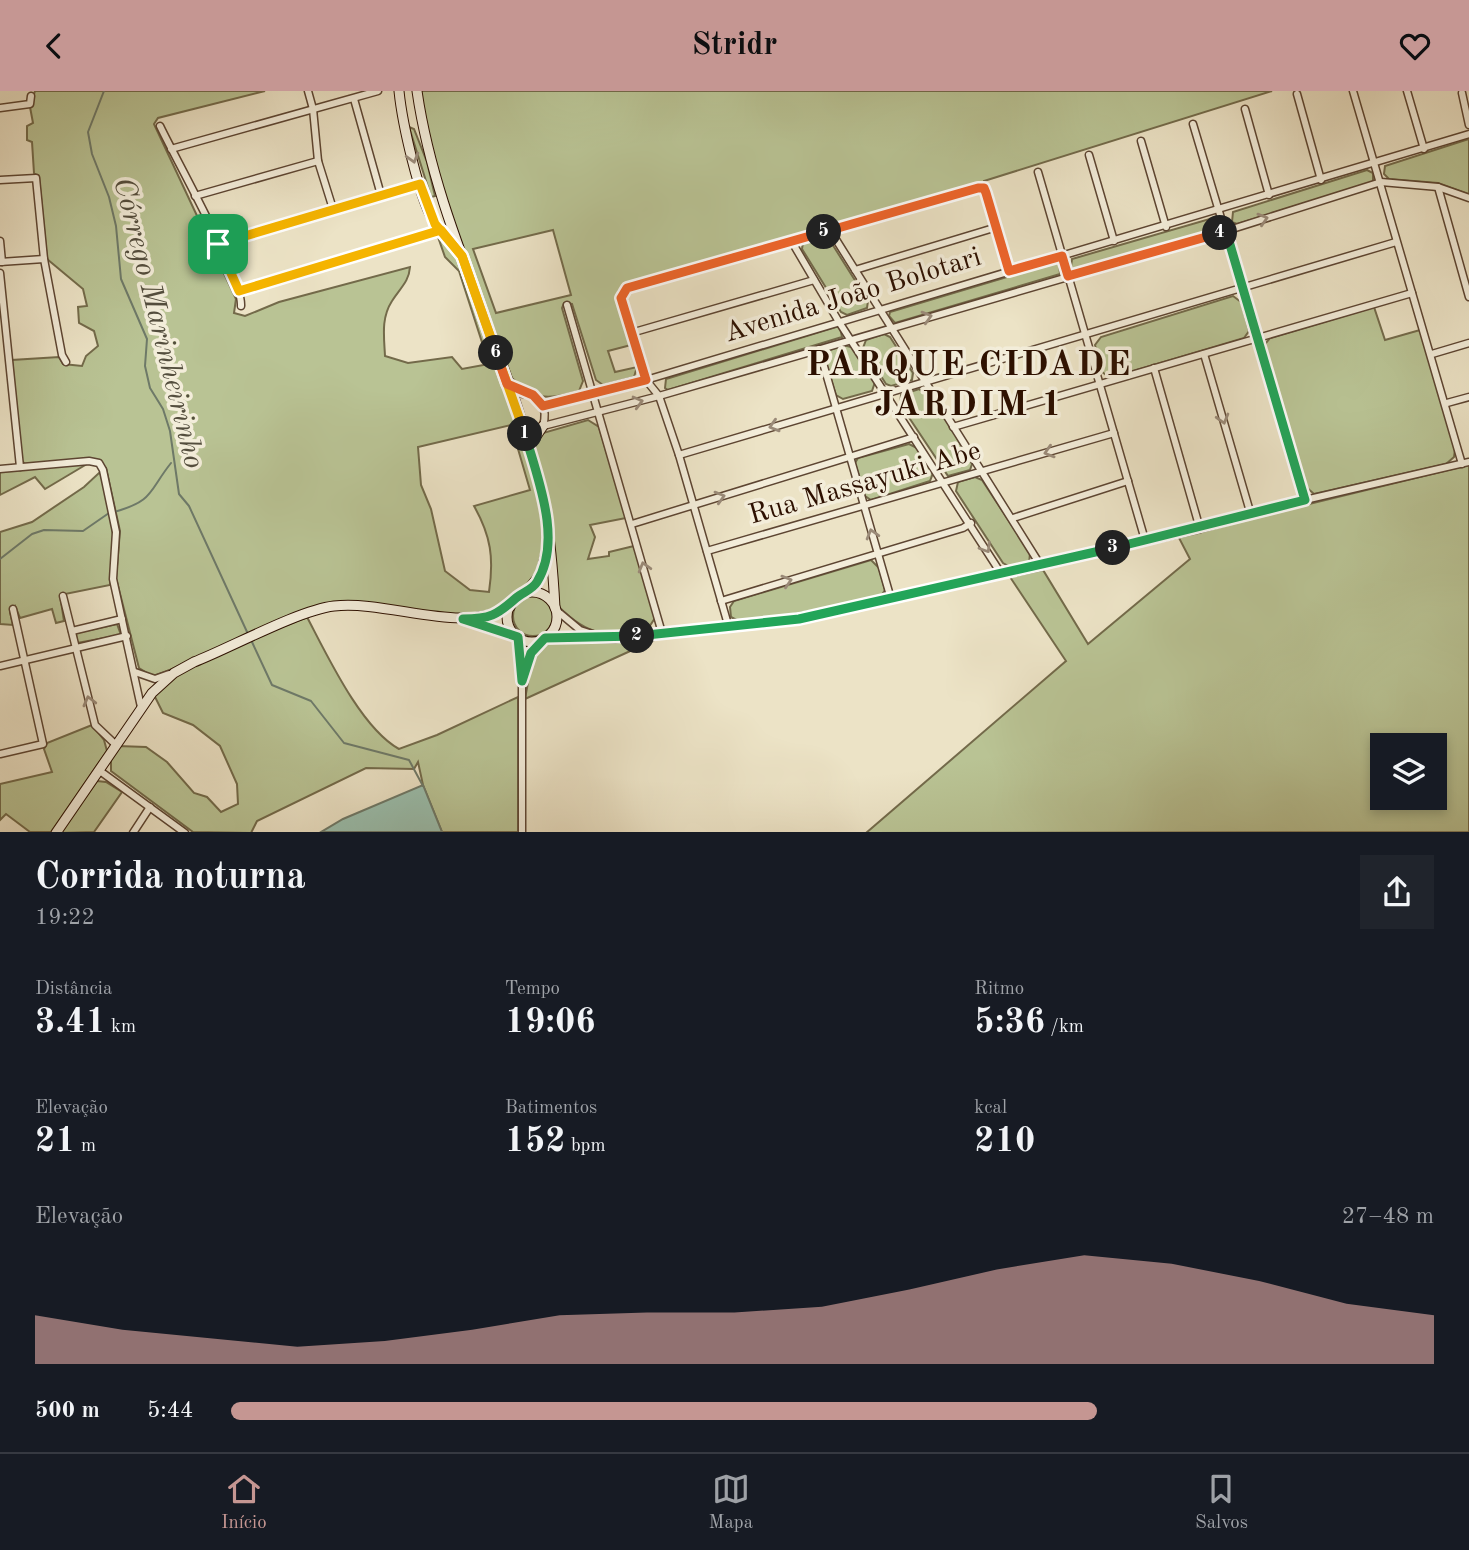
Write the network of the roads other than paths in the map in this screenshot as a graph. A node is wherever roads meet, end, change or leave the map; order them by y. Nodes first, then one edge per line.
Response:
1 (308, 91) edge
2 (378, 91) edge
3 (399, 91) edge
4 (417, 91) edge
5 (1353, 91) edge
6 (1406, 91) edge
7 (1462, 93) edge
8 (1297, 94) dead end
9 (354, 99) junction
10 (31, 100) dead end
11 (0, 108) edge
12 (313, 109) junction
13 (1245, 109) dead end
14 (1193, 124) dead end
15 (406, 125) junction
16 (1469, 125) edge
17 (160, 126) dead end
18 (1469, 134) edge
19 (1141, 141) dead end
20 (171, 149) junction
21 (1424, 149) junction
22 (1089, 155) dead end
23 (317, 161) junction
24 (431, 161) junction
25 (1376, 164) junction
26 (1038, 172) dead end
27 (0, 180) edge
28 (1321, 180) junction
29 (1381, 182) junction
30 (420, 184) junction
31 (1438, 187) junction
32 (381, 195) junction
33 (1269, 195) junction
34 (195, 196) junction
35 (442, 196) junction
36 (1469, 198) edge
37 (426, 201) junction
38 (332, 209) junction
39 (1220, 210) junction
40 (997, 226) junction
41 (1166, 227) junction
42 (441, 230) junction
43 (830, 230) junction
44 (1226, 231) junction
45 (0, 241) edge
46 (792, 241) junction
47 (1114, 241) junction
48 (1396, 242) junction
49 (218, 244) junction
50 (462, 256) junction
51 (1062, 256) junction
52 (44, 259) junction
53 (1, 262) edge
54 (855, 270) junction
55 (1009, 271) junction
56 (0, 273) edge
57 (1068, 276) junction
58 (814, 280) junction
59 (1244, 288) junction
60 (239, 291) junction
61 (1412, 293) junction
62 (1469, 297) edge
63 (241, 306) dead end
64 (566, 306) dead end
65 (880, 310) junction
66 (839, 322) junction
67 (892, 327) junction
68 (631, 333) junction
69 (1086, 334) junction
70 (1258, 338) junction
71 (853, 339) junction
72 (1469, 343) edge
73 (819, 349) junction
74 (1204, 353) junction
75 (1432, 354) junction
76 (66, 362) dead end
77 (9, 368) junction
78 (1154, 368) junction
79 (0, 369) edge
80 (646, 380) junction
81 (925, 383) junction
82 (507, 384) junction
83 (1100, 384) junction
84 (526, 393) junction
85 (887, 393) junction
86 (592, 394) junction
87 (659, 396) junction
88 (512, 397) junction
89 (1469, 397) edge
90 (1447, 403) junction
91 (543, 406) junction
92 (835, 408) junction
93 (598, 412) junction
94 (543, 426) junction
95 (953, 427) junction
96 (524, 431) junction
97 (1114, 433) junction
98 (914, 437) junction
99 (529, 447) junction
100 (679, 455) junction
101 (849, 459) junction
102 (1465, 463) edge
103 (20, 467) junction
104 (0, 469) edge
105 (981, 472) junction
106 (1128, 481) junction
107 (943, 483) junction
108 (1305, 500) junction
109 (692, 505) junction
110 (864, 507) junction
111 (1251, 515) junction
112 (1013, 518) junction
113 (971, 523) junction
114 (632, 524) junction
115 (1200, 529) junction
116 (1145, 540) junction
117 (548, 541) junction
118 (707, 551) junction
119 (878, 554) junction
120 (1041, 566) junction
121 (1002, 575) junction
122 (524, 593) junction
123 (63, 596) dead end
124 (891, 599) junction
125 (721, 601) junction
126 (510, 607) junction
127 (13, 609) dead end
128 (556, 609) junction
129 (122, 619) junction
130 (463, 619) junction
131 (729, 628) junction
132 (72, 631) junction
133 (662, 633) junction
134 (127, 636) junction
135 (517, 636) junction
136 (542, 639) junction
137 (615, 639) junction
138 (75, 648) junction
139 (25, 660) junction
140 (0, 666) edge
141 (135, 672) junction
142 (174, 673) junction
143 (522, 681) junction
144 (141, 707) junction
145 (116, 745) junction
146 (0, 754) edge
147 (100, 771) junction
148 (150, 807) junction
149 (56, 832) edge
150 (133, 832) edge
151 (185, 832) edge
152 (522, 832) edge

1 - 12 street
2 - 9 street
3 - 15 main road
4 - 24 main road
5 - 25 street
6 - 21 street
7 - 16 street
8 - 28 street
9 - 12 street
9 - 32 street
10 - 11 street
12 - 20 street
12 - 23 street
13 - 33 street
14 - 39 street
15 - 24 main road
15 -> 30 main road
17 - 20 street
18 - 21 street, Avenida João Bolotari
19 - 41 street
20 - 34 street
21 - 25 street, Avenida João Bolotari
22 - 47 street
23 - 34 street
23 - 38 street
24 - 35 main road
25 - 28 street, Avenida João Bolotari
25 - 29 street
26 - 51 street
27 - 52 street
28 - 33 street, Avenida João Bolotari
29 - 31 street, Avenida João Bolotari
44 -> 29 street, Avenida João Bolotari
29 - 48 street
30 - 32 street
30 - 37 main road
31 - 36 street, Avenida João Bolotari
31 - 62 street
32 - 38 street
33 - 39 street, Avenida João Bolotari
34 - 49 street
35 - 37 main road
35 - 50 main road
37 - 42 main road
38 - 49 street
39 - 41 street, Avenida João Bolotari
39 - 44 street
40 - 43 street
40 - 54 street
40 - 55 street
41 - 47 street, Avenida João Bolotari
42 - 50 main road
42 - 60 street
43 - 46 street
43 - 54 street
44 - 57 street, Avenida João Bolotari
44 - 59 street
45 - 53 street
46 - 58 street
46 - 68 street
47 - 51 street, Avenida João Bolotari
48 - 59 street
48 - 61 street
49 - 60 street
50 - 82 main road
51 - 55 street, Avenida João Bolotari
51 - 57 street
52 - 53 street
52 - 76 street
54 - 65 street
55 - 65 street, Avenida João Bolotari
56 - 77 street
67 -> 57 street, Avenida João Bolotari
57 - 69 street
58 - 66 street
58 - 68 street
59 - 69 street
59 - 70 street
60 - 63 street
61 - 70 street
61 - 75 street
64 - 86 street
65 - 66 street, Avenida João Bolotari
65 - 67 street
66 - 71 street
66 - 80 street, Avenida João Bolotari
67 - 71 street, Avenida João Bolotari
67 - 81 street
68 - 80 street
69 - 81 street
69 - 83 street
70 - 74 street
70 - 108 street
71 - 73 street, Avenida João Bolotari
71 - 85 street
72 - 75 street
73 - 87 street, Avenida João Bolotari
73 - 92 street
74 - 78 street
74 -> 111 street
75 - 90 street
77 - 79 street
77 - 103 street
78 - 83 street
78 - 115 street
80 - 86 street, Avenida João Bolotari
80 - 87 street
81 - 85 street
81 - 95 street
82 - 84 main road
82 - 88 main road
83 - 95 street
83 - 97 street
84 - 88 street
84 - 91 street
85 - 92 street
85 - 98 street
86 - 91 street, Avenida João Bolotari
86 - 93 street
93 -> 87 street, Avenida João Bolotari
87 - 100 street
88 - 96 main road
89 - 90 street
90 - 102 street
91 - 94 street
92 -> 100 street
92 - 101 street
93 - 94 street, Avenida João Bolotari
93 - 114 street
94 - 96 street, Avenida João Bolotari
94 - 99 main road
95 - 105 street
96 - 99 main road
97 -> 105 street, Rua Massayuki Abe
97 - 106 street
98 - 101 street
98 - 107 street
99 - 117 main road
100 - 109 street
109 -> 101 street
101 - 110 street
102 - 108 street
103 - 104 street
103 - 129 street
105 - 107 street, Rua Massayuki Abe
105 - 112 street
106 - 112 street
106 - 116 street
107 - 110 street, Rua Massayuki Abe
107 - 113 street
108 - 111 street
109 - 114 street
109 - 118 street
110 - 118 street, Rua Massayuki Abe
119 -> 110 street
111 - 115 street
112 - 120 street
113 - 119 street
113 -> 121 street
133 -> 114 street
115 - 116 street
116 - 120 street
117 - 122 main road
117 - 128 main road
118 - 125 street
119 - 124 street
125 -> 119 street
120 - 121 street
121 - 124 street
122 - 126 main road
122 - 128 main road
123 - 132 street
124 - 131 street
125 - 131 street
126 - 130 main road
126 - 135 main road
127 - 139 street
128 - 136 main road
128 - 137 street
129 - 132 street
129 - 134 street
130 - 135 main road
130 - 142 main road
131 - 133 street
132 - 138 street
133 - 137 street
134 - 138 street
134 - 141 street
135 - 136 main road
135 - 143 street
136 - 137 street
136 - 143 street
138 - 139 street
145 -> 138 street
139 - 140 street
139 - 146 street
141 - 142 street
141 - 144 street
142 - 144 main road
143 - 152 street
144 - 145 main road
145 - 147 main road
147 - 148 street
147 - 149 main road
148 - 150 street
148 - 151 street

